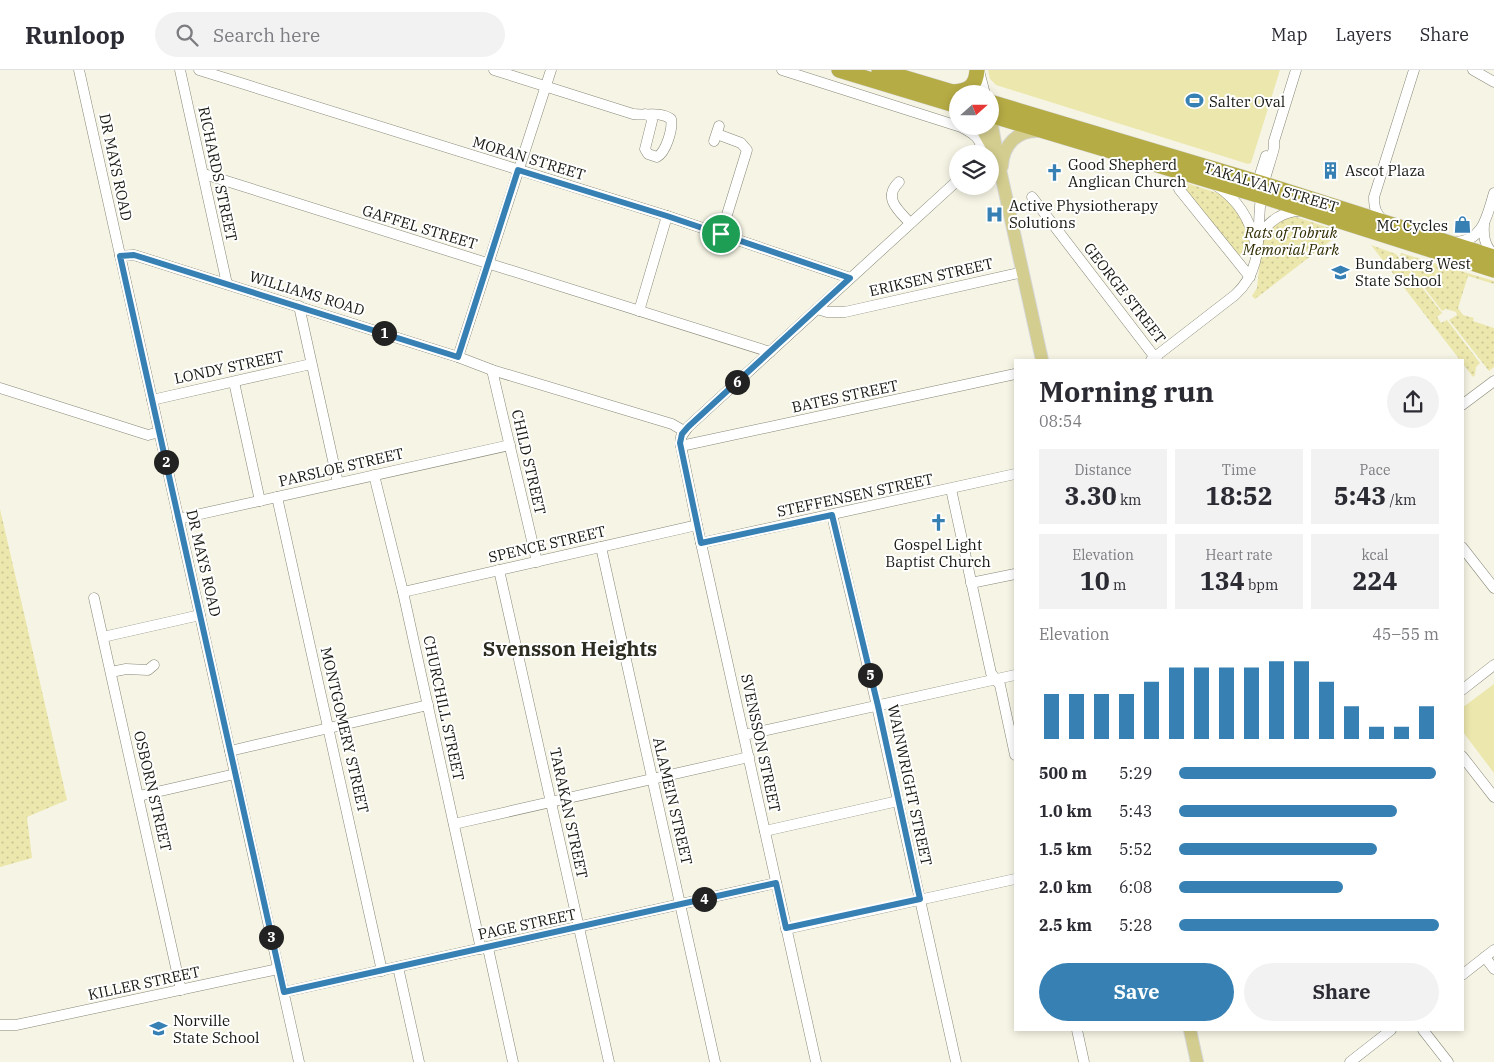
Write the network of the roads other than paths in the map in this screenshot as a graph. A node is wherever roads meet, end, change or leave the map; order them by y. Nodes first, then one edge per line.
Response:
1 (79, 70) edge
2 (180, 70) edge
3 (199, 70) edge
4 (494, 70) edge
5 (551, 70) edge
6 (782, 70) edge
7 (839, 70) edge
8 (978, 70) edge
9 (1296, 70) edge
10 (1414, 70) edge
11 (1474, 70) edge
12 (886, 71) edge
13 (1494, 82) edge
14 (973, 85) edge
15 (982, 85) edge
16 (546, 86) junction
17 (949, 98) edge
18 (949, 99) edge
19 (999, 105) edge
20 (646, 114) dead end
21 (999, 118) edge
22 (1044, 132) junction
23 (717, 134) dead end
24 (980, 145) edge
25 (999, 165) edge
26 (518, 170) junction
27 (204, 174) junction
28 (1208, 181) junction
29 (899, 182) dead end
30 (1004, 186) junction
31 (949, 188) edge
32 (1179, 189) dead end
33 (1259, 189) junction
34 (1494, 193) edge
35 (1032, 197) dead end
36 (1374, 197) junction
37 (1350, 211) junction
38 (1311, 212) junction
39 (667, 216) junction
40 (1386, 223) junction
41 (910, 224) junction
42 (1484, 225) junction
43 (721, 234) junction
44 (1448, 242) junction
45 (1256, 244) junction
46 (120, 256) junction
47 (1494, 256) edge
48 (488, 264) junction
49 (1494, 270) edge
50 (1022, 272) junction
51 (1250, 277) junction
52 (850, 278) junction
53 (227, 284) junction
54 (299, 306) junction
55 (817, 309) junction
56 (638, 311) junction
57 (770, 352) junction
58 (458, 357) junction
59 (1042, 359) edge
60 (1154, 359) edge
61 (311, 364) junction
62 (492, 370) junction
63 (1014, 374) edge
64 (1494, 381) edge
65 (234, 382) junction
66 (0, 388) edge
67 (152, 400) junction
68 (1464, 404) edge
69 (684, 431) junction
70 (159, 432) junction
71 (510, 445) junction
72 (681, 446) junction
73 (1014, 474) edge
74 (374, 475) junction
75 (338, 483) junction
76 (950, 489) junction
77 (277, 497) junction
78 (260, 500) junction
79 (832, 515) junction
80 (178, 518) junction
81 (697, 525) junction
82 (701, 543) junction
83 (601, 547) junction
84 (1464, 550) edge
85 (537, 562) junction
86 (499, 570) junction
87 (1014, 574) edge
88 (971, 583) junction
89 (1494, 588) edge
90 (403, 592) junction
91 (94, 598) dead end
92 (200, 615) junction
93 (103, 637) junction
94 (154, 665) dead end
95 (1494, 665) edge
96 (111, 672) junction
97 (1014, 675) edge
98 (996, 679) junction
99 (1464, 688) edge
100 (428, 705) junction
101 (878, 706) junction
102 (329, 728) junction
103 (744, 735) junction
104 (1014, 750) edge
105 (230, 751) junction
106 (749, 757) junction
107 (1464, 759) edge
108 (235, 774) junction
109 (652, 779) junction
110 (139, 796) junction
111 (1494, 797) edge
112 (898, 801) junction
113 (552, 802) junction
114 (454, 824) junction
115 (765, 831) junction
116 (1014, 879) edge
117 (776, 883) junction
118 (920, 899) junction
119 (680, 905) junction
120 (579, 928) junction
121 (786, 928) junction
122 (484, 948) junction
123 (1494, 950) edge
124 (1485, 957) junction
125 (398, 967) junction
126 (278, 969) junction
127 (1494, 969) edge
128 (382, 971) junction
129 (1464, 973) edge
130 (181, 990) junction
131 (284, 992) junction
132 (0, 1025) edge
133 (16, 1025) junction
134 (1077, 1031) edge
135 (1190, 1031) edge
136 (1390, 1031) edge
137 (1424, 1031) edge
138 (0, 1032) edge
139 (299, 1062) edge
140 (419, 1062) edge
141 (513, 1062) edge
142 (609, 1062) edge
143 (715, 1062) edge
144 (816, 1062) edge
145 (956, 1062) edge
146 (1084, 1062) edge
147 (1197, 1062) edge
148 (1350, 1062) edge
149 (1448, 1062) edge

1 - 46 street, DR MAYS ROAD
2 - 27 street, RICHARDS STREET
3 - 26 street, MORAN STREET
4 - 16 street
5 - 16 street
6 - 24 street
7 - 18 highway
8 - 14 highway
8 - 15 street
9 - 33 street
10 - 36 street
11 - 13 street
12 - 17 highway
16 - 20 street
16 - 26 street
19 - 33 highway, TAKALVAN STREET
21 - 22 highway, TAKALVAN STREET
22 - 28 highway, TAKALVAN STREET
22 - 30 main road
23 - 43 street
25 - 30 main road
26 - 39 street, MORAN STREET
26 - 48 street
27 - 48 street, GAFFEL STREET
27 - 53 street, RICHARDS STREET
28 - 33 highway, TAKALVAN STREET
28 - 45 street
29 - 41 street
30 - 50 main road
31 - 41 street
32 - 51 street
33 - 37 highway, TAKALVAN STREET
33 - 38 highway, TAKALVAN STREET
33 - 45 street
34 - 42 street
35 - 60 street, GEORGE STREET
36 - 37 street
36 - 40 street
37 - 40 highway, TAKALVAN STREET
38 - 45 street
38 - 49 highway, TAKALVAN STREET
39 - 43 street, MORAN STREET
39 - 56 street
40 - 44 highway, TAKALVAN STREET
41 - 52 street
42 - 44 street
42 - 47 street
43 - 52 street, MORAN STREET
44 - 47 highway, TAKALVAN STREET
45 - 51 street
46 - 53 street, WILLIAMS ROAD
46 - 67 street, DR MAYS ROAD
48 - 56 street, GAFFEL STREET
48 - 58 street
50 - 55 street, ERIKSEN STREET
50 - 59 main road
51 - 60 street
52 - 55 street
53 - 54 street, WILLIAMS ROAD
54 - 58 street, WILLIAMS ROAD
54 - 61 street
55 - 57 street
56 - 57 street, GAFFEL STREET
57 - 69 street
58 - 62 street, WILLIAMS ROAD
61 - 65 street, LONDY STREET
61 - 75 street
62 - 69 street, WILLIAMS ROAD
62 - 71 street, CHILD STREET
63 - 72 street, BATES STREET
64 - 68 street
65 - 67 street, LONDY STREET
65 - 78 street
66 - 70 street
67 - 70 street, DR MAYS ROAD
69 - 72 street, SVENSSON STREET
70 - 80 street, DR MAYS ROAD
71 - 74 street, PARSLOE STREET
71 - 85 street, CHILD STREET
72 - 81 street, SVENSSON STREET
73 - 76 street, STEFFENSEN STREET
74 - 75 street, PARSLOE STREET
74 - 90 street, CHURCHILL STREET
75 - 77 street, PARSLOE STREET
76 - 79 street, STEFFENSEN STREET
76 - 88 street
77 - 78 street, PARSLOE STREET
77 - 102 street, MONTGOMERY STREET
78 - 80 street, PARSLOE STREET
79 - 82 street, STEFFENSEN STREET
79 - 101 street, WAINWRIGHT STREET
80 - 92 street, DR MAYS ROAD
81 - 82 street, SVENSSON STREET
81 - 83 street, SPENCE STREET
82 - 103 street, SVENSSON STREET
83 - 85 street, SPENCE STREET
83 - 109 street, ALAMEIN STREET
84 - 89 street
85 - 86 street, SPENCE STREET
86 - 90 street, SPENCE STREET
86 - 113 street, TARAKAN STREET
87 - 88 street
88 - 98 street
90 - 100 street, CHURCHILL STREET
91 - 93 street, OSBORN STREET
92 - 93 street
92 - 105 street, DR MAYS ROAD
93 - 96 street, OSBORN STREET
94 - 96 street
95 - 99 street
96 - 110 street, OSBORN STREET
97 - 98 street
98 - 101 street
98 - 104 street
100 - 102 street
100 - 114 street, CHURCHILL STREET
101 - 103 street
101 - 112 street, WAINWRIGHT STREET
102 - 105 street
102 - 128 street, MONTGOMERY STREET
103 - 106 street, SVENSSON STREET
105 - 108 street, DR MAYS ROAD
106 - 109 street
106 - 115 street, SVENSSON STREET
107 - 111 street
108 - 110 street
108 - 126 street, DR MAYS ROAD
109 - 113 street
109 - 119 street, ALAMEIN STREET
110 - 130 street, OSBORN STREET
112 - 115 street
112 - 118 street, WAINWRIGHT STREET
113 - 114 street
113 - 120 street, TARAKAN STREET
114 - 122 street, CHURCHILL STREET
115 - 117 street, SVENSSON STREET
116 - 118 street
117 - 119 street, PAGE STREET
117 - 121 street, SVENSSON STREET
118 - 121 street
118 - 145 street, WAINWRIGHT STREET
119 - 120 street, PAGE STREET
119 - 143 street, ALAMEIN STREET
120 - 122 street, PAGE STREET
120 - 142 street, TARAKAN STREET
121 - 144 street, SVENSSON STREET
122 - 125 street, PAGE STREET
122 - 141 street, CHURCHILL STREET
123 - 124 street
124 - 127 street
124 - 129 street
125 - 128 street, PAGE STREET
125 - 140 street
126 - 130 street, KILLER STREET
126 - 131 street, DR MAYS ROAD
128 - 131 street, PAGE STREET
130 - 133 street, KILLER STREET
131 - 139 street, DR MAYS ROAD
132 - 133 street
133 - 138 street
134 - 146 street
135 - 147 main road
136 - 148 street
137 - 149 street

